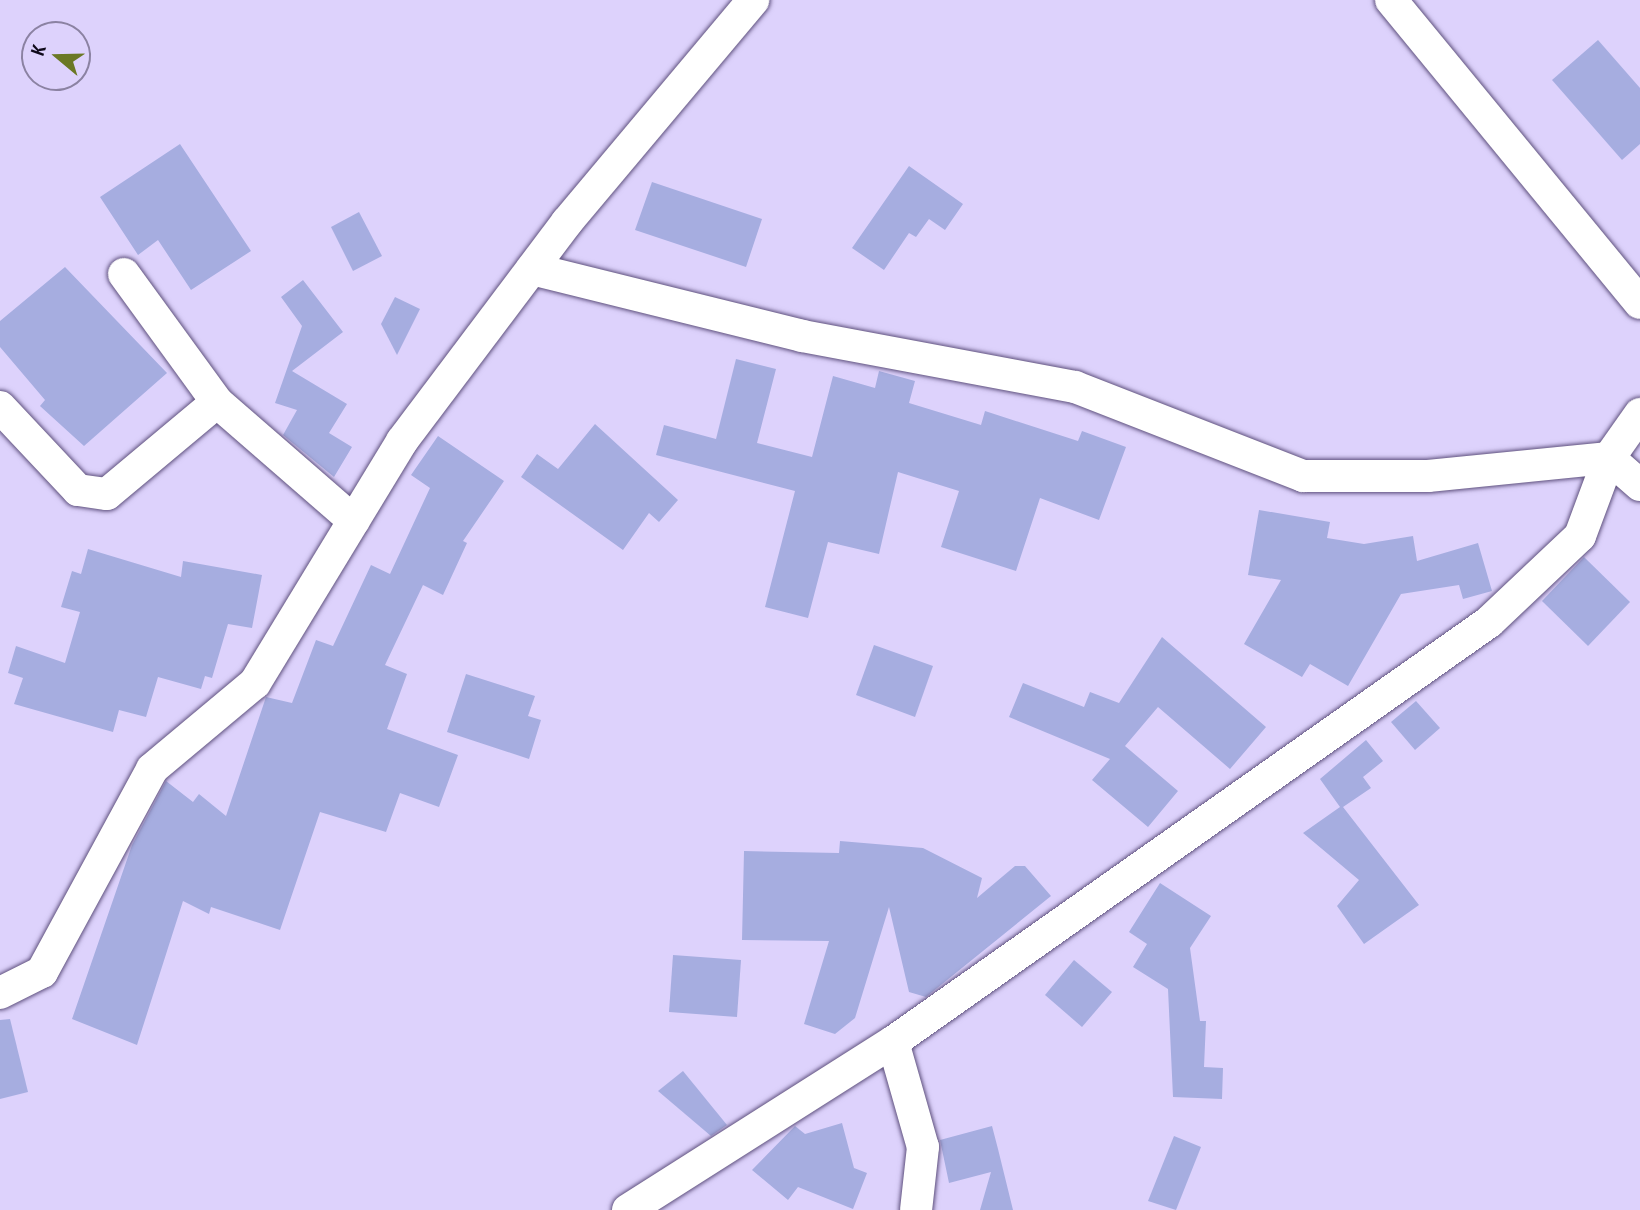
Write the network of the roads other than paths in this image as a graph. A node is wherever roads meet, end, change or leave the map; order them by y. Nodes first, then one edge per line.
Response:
1 (752, 0) edge
2 (1391, 0) edge
3 (532, 269) junction
4 (124, 274) dead end
5 (1640, 303) edge
6 (217, 402) junction
7 (0, 407) edge
8 (1640, 414) edge
9 (1609, 458) junction
10 (1640, 485) edge
11 (354, 521) junction
12 (0, 993) edge
13 (893, 1042) junction
14 (628, 1210) edge
15 (916, 1210) edge

1 - 3 street
2 - 5 street
3 - 9 street
3 - 11 street
4 - 6 street
6 - 7 street
6 - 11 street
8 - 9 street
9 - 10 street
9 - 13 street
11 - 12 street
13 - 14 street
13 - 15 street

